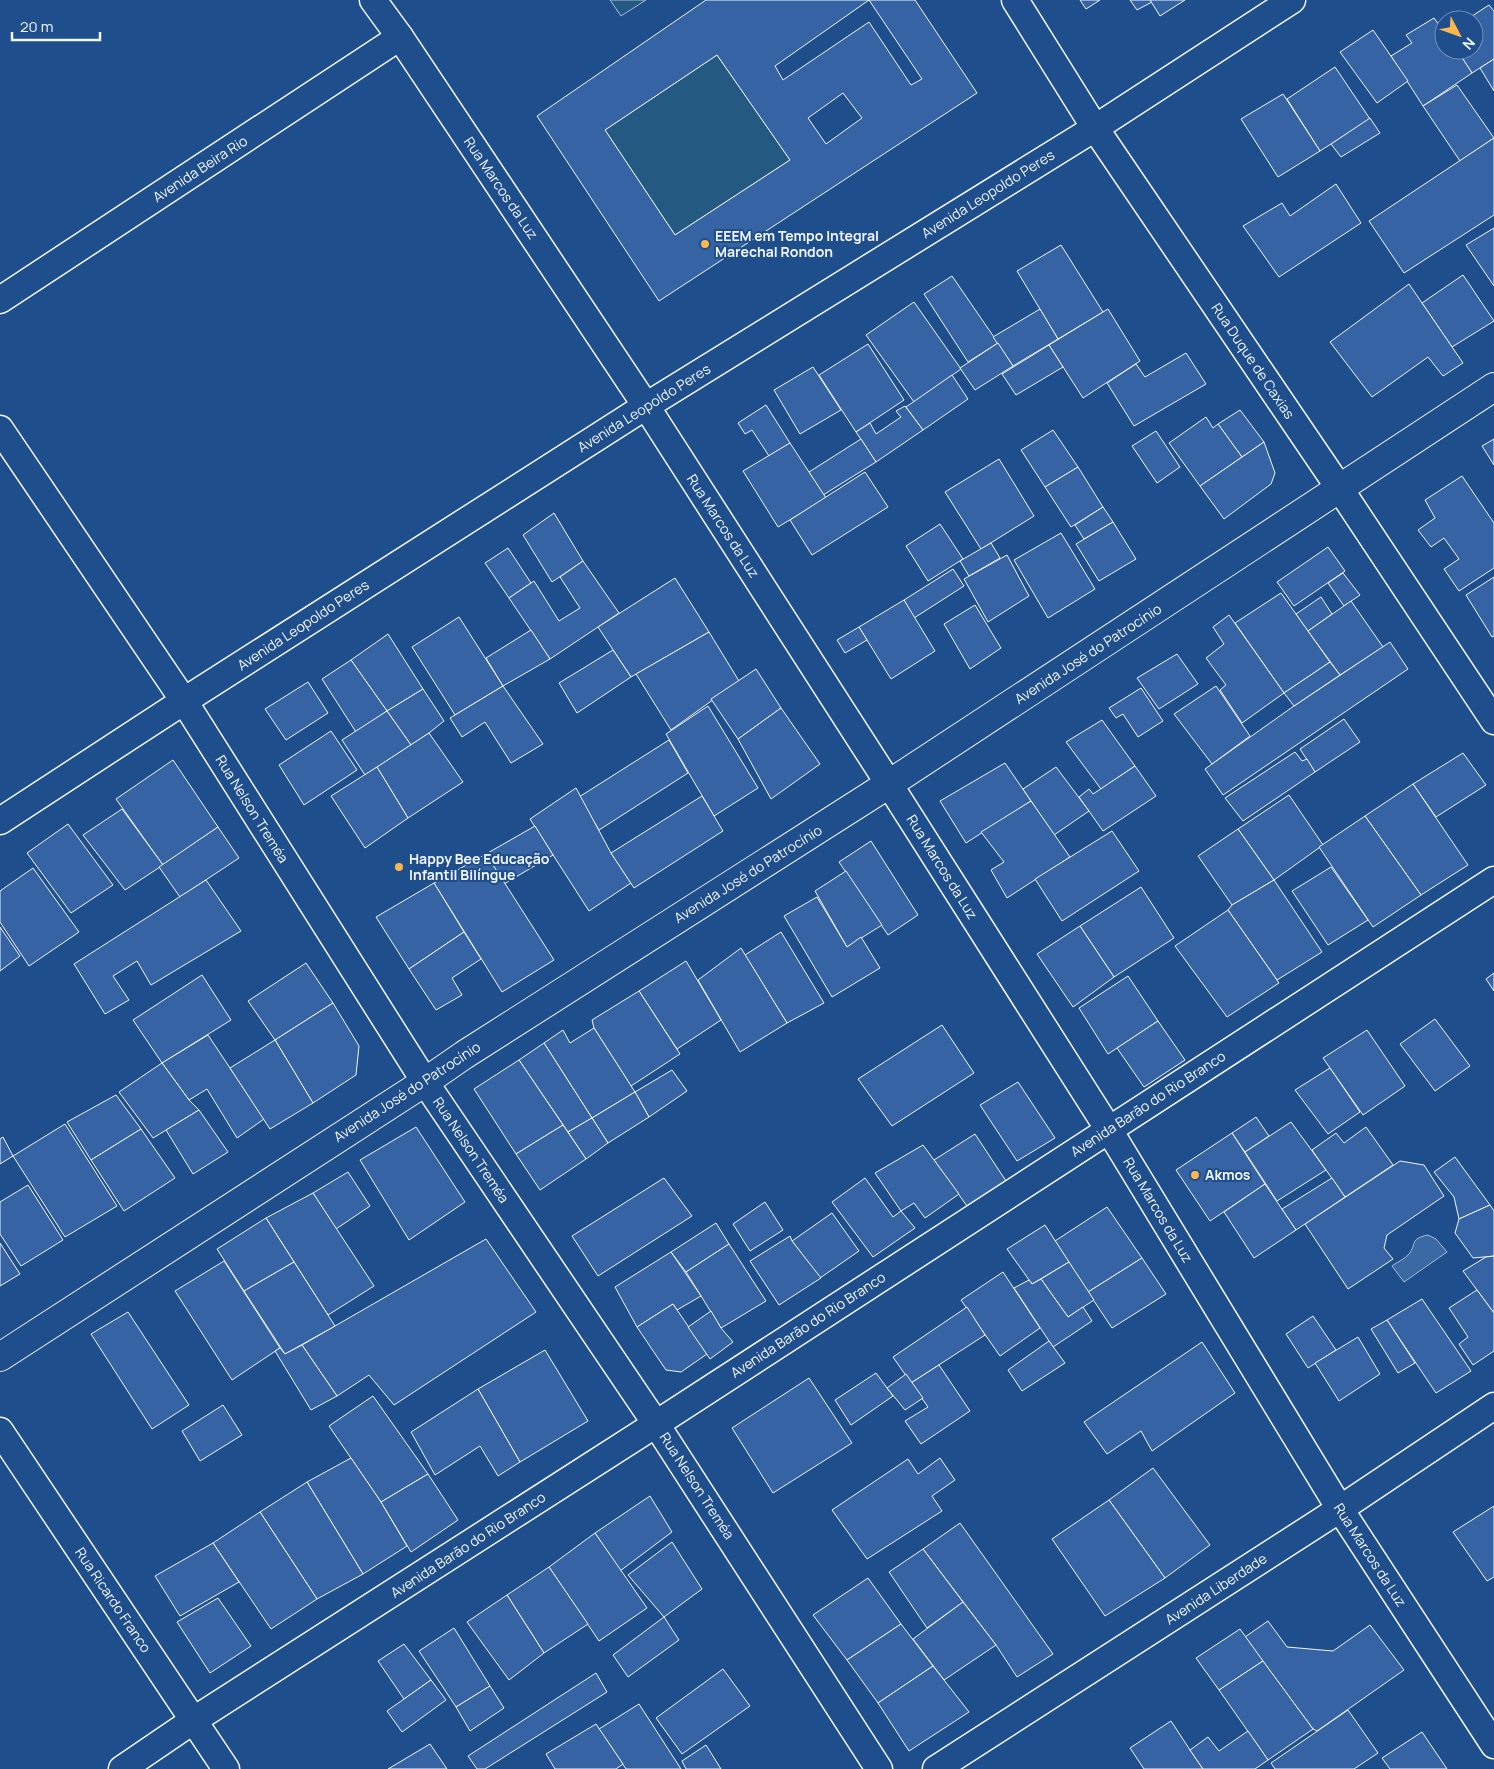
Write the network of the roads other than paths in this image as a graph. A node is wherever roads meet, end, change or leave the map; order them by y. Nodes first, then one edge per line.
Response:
1 (373, 0) edge
2 (1015, 0) edge
3 (1292, 0) edge
4 (400, 37) junction
5 (1095, 128) junction
6 (0, 300) edge
7 (1494, 387) edge
8 (646, 406) junction
9 (0, 429) edge
10 (1340, 489) junction
11 (184, 701) junction
12 (1494, 721) edge
13 (889, 784) junction
14 (0, 821) edge
15 (1494, 880) edge
16 (425, 1082) junction
17 (1109, 1130) junction
18 (0, 1357) edge
19 (1494, 1406) edge
20 (656, 1424) junction
21 (0, 1431) edge
22 (1340, 1509) junction
23 (194, 1720) junction
24 (1494, 1745) edge
25 (122, 1769) edge
26 (226, 1769) edge
27 (879, 1769) edge
28 (936, 1769) edge

1 - 4 street, Rua Marcos da Luz
2 - 5 street, Rua Duque de Caxias
3 - 5 street, Avenida Leopoldo Peres
4 - 6 street, Avenida Beira Rio
4 - 8 street, Rua Marcos da Luz
5 - 8 street, Avenida Leopoldo Peres
5 - 10 street, Rua Duque de Caxias
7 - 10 street, Avenida José do Patrocínio
8 - 11 street, Avenida Leopoldo Peres
8 - 13 street, Rua Marcos da Luz
9 - 11 street, Rua Nelson Treméa
10 - 12 street, Rua Duque de Caxias
10 - 13 street, Avenida José do Patrocínio
11 - 14 street, Avenida Leopoldo Peres
11 - 16 street, Rua Nelson Treméa
13 - 16 street, Avenida José do Patrocínio
13 - 17 street, Rua Marcos da Luz
15 - 17 street, Avenida Barão do Rio Branco
16 - 18 street, Avenida José do Patrocínio
16 - 20 street, Rua Nelson Treméa
17 - 20 street, Avenida Barão do Rio Branco
17 - 22 street, Rua Marcos da Luz
19 - 22 street, Avenida Liberdade
20 - 23 street, Avenida Barão do Rio Branco
20 - 27 street, Rua Nelson Treméa
21 - 23 street, Rua Ricardo Franco
22 - 24 street, Rua Marcos da Luz
22 - 28 street, Avenida Liberdade
23 - 25 street, Avenida Barão do Rio Branco
23 - 26 street, Rua Ricardo Franco

